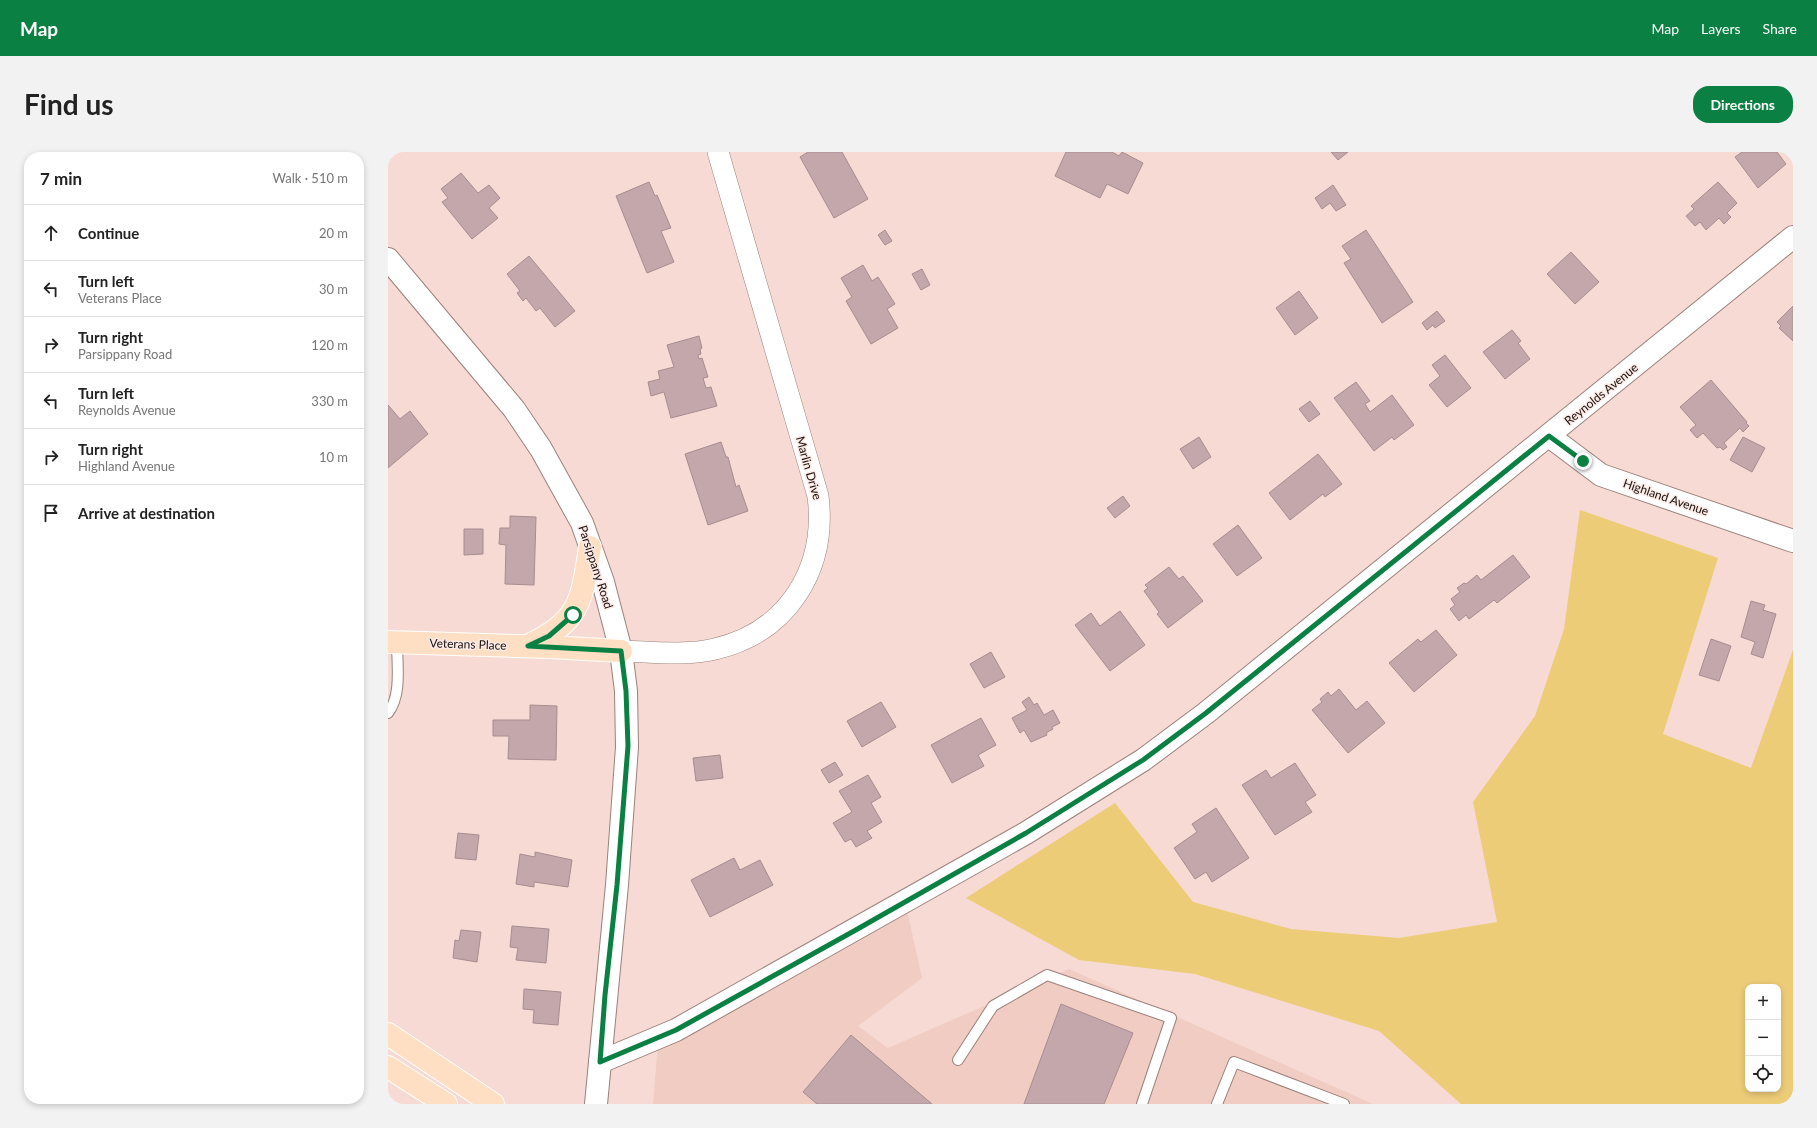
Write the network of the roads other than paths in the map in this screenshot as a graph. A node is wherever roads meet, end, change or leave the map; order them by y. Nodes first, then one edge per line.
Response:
1 (718, 152) edge
2 (1793, 237) edge
3 (388, 259) edge
4 (1549, 436) junction
5 (1793, 541) edge
6 (590, 547) junction
7 (393, 642) edge
8 (528, 646) junction
9 (621, 651) junction
10 (388, 713) edge
11 (388, 1034) edge
12 (958, 1060) dead end
13 (600, 1062) junction
14 (388, 1067) edge
15 (446, 1104) edge
16 (493, 1104) edge
17 (596, 1104) edge
18 (1142, 1104) edge
19 (1217, 1104) edge
20 (1344, 1104) edge

1 - 9 street, Marlin Drive
2 - 4 street, Reynolds Avenue
3 - 6 street, Parsippany Road
4 - 5 street, Highland Avenue
4 - 13 street, Reynolds Avenue
6 - 8 main road
6 - 9 street, Parsippany Road
7 - 8 main road, Veterans Place
7 - 10 lane
8 - 9 main road, Veterans Place
9 - 13 street, Parsippany Road
11 - 16 main road
12 - 18 lane
13 - 17 street, Parsippany Road
14 - 15 main road
19 - 20 lane

